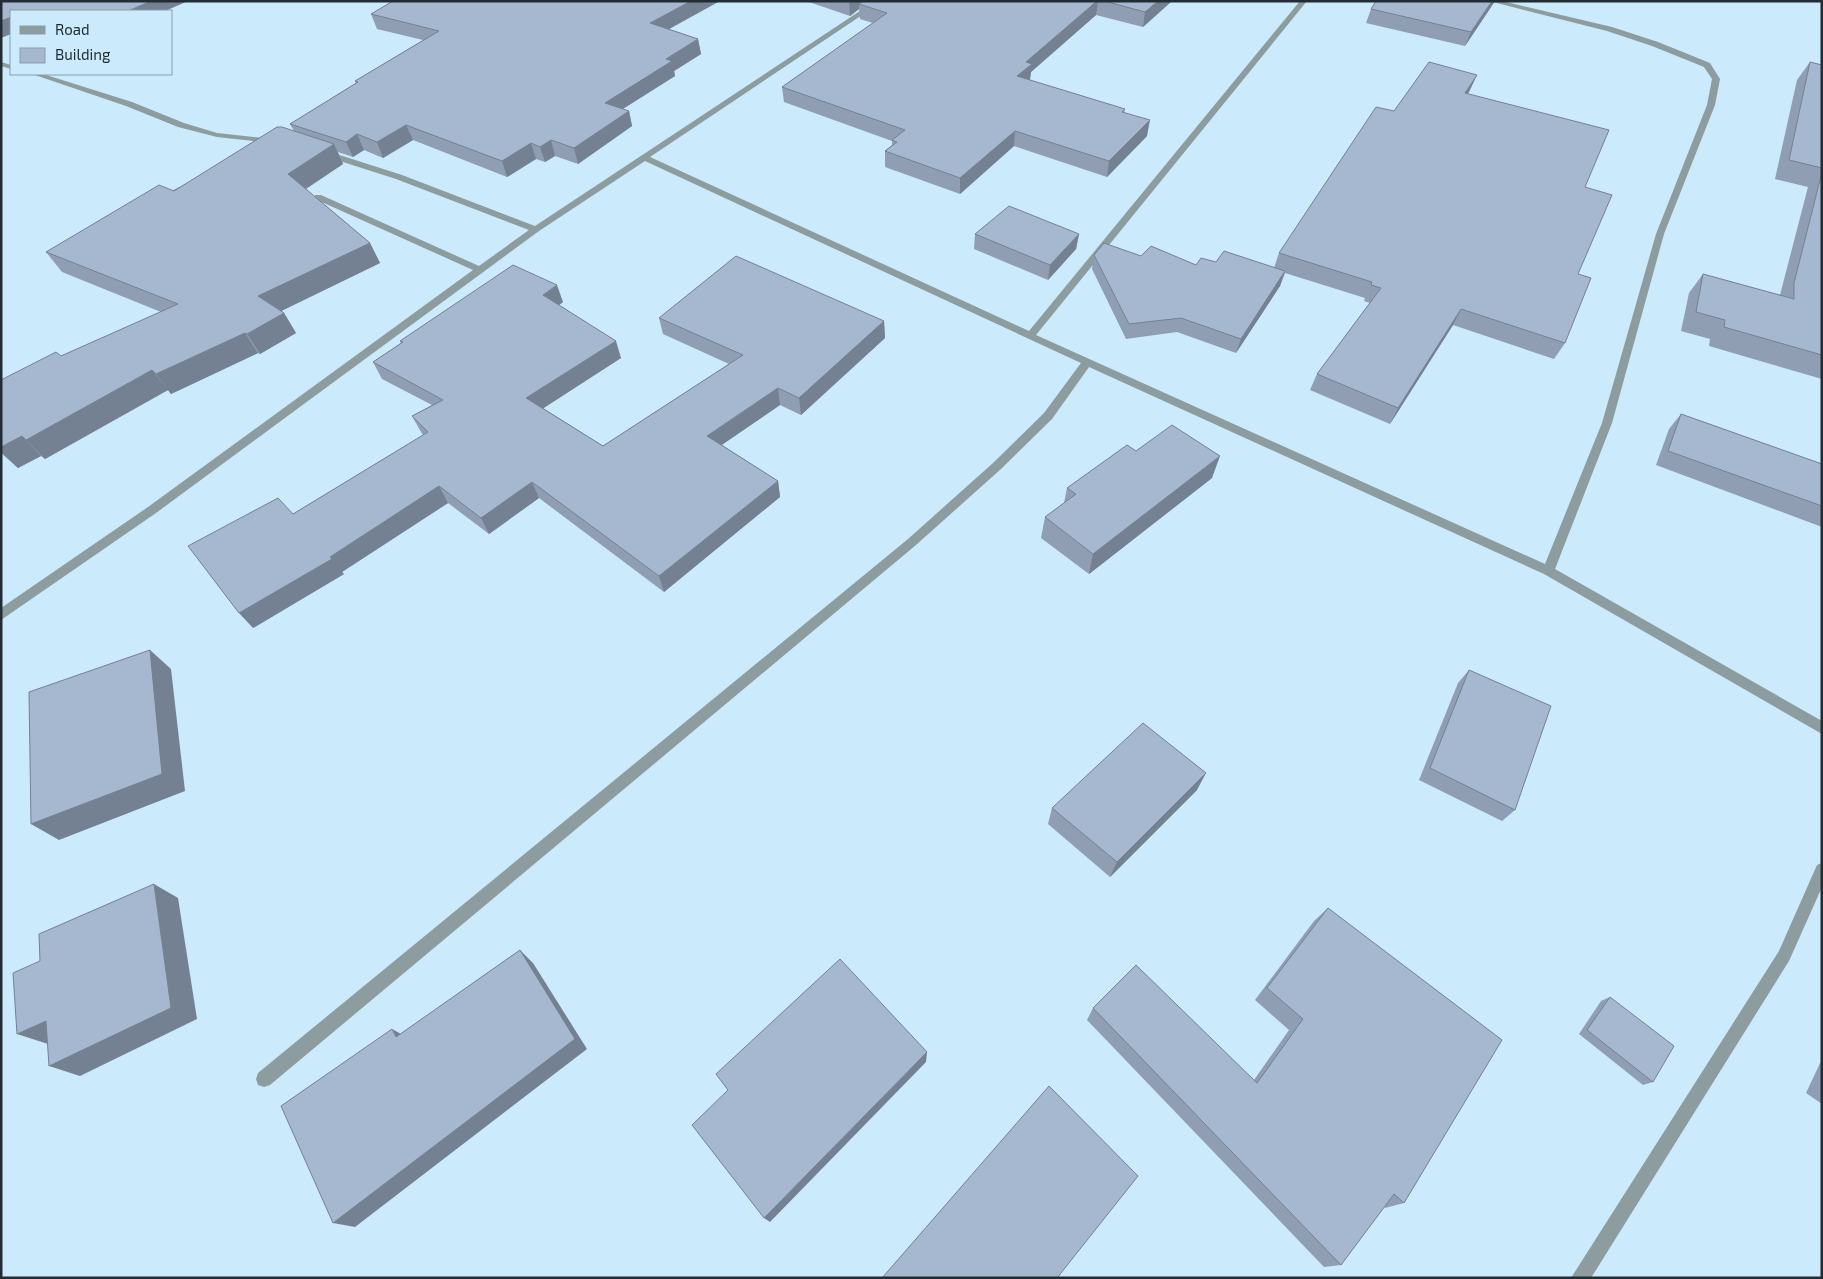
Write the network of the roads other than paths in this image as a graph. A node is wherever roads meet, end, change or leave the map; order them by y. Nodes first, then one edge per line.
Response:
1 (880, 1) edge
2 (1304, 1) edge
3 (1492, 1) edge
4 (39, 75) edge
5 (284, 142) edge
6 (312, 148) edge
7 (644, 157) junction
8 (318, 197) edge
9 (536, 229) junction
10 (480, 270) junction
11 (1032, 336) junction
12 (1087, 362) junction
13 (1548, 571) junction
14 (1, 615) edge
15 (1822, 728) edge
16 (1822, 870) edge
17 (264, 1079) dead end
18 (1580, 1278) edge

1 - 7 street
2 - 11 street
3 - 13 street
4 - 5 street
6 - 9 street
7 - 9 street
7 - 11 street
8 - 10 street
9 - 10 street
10 - 14 street
11 - 12 street
12 - 13 street
12 - 17 street
13 - 15 street
16 - 18 street

